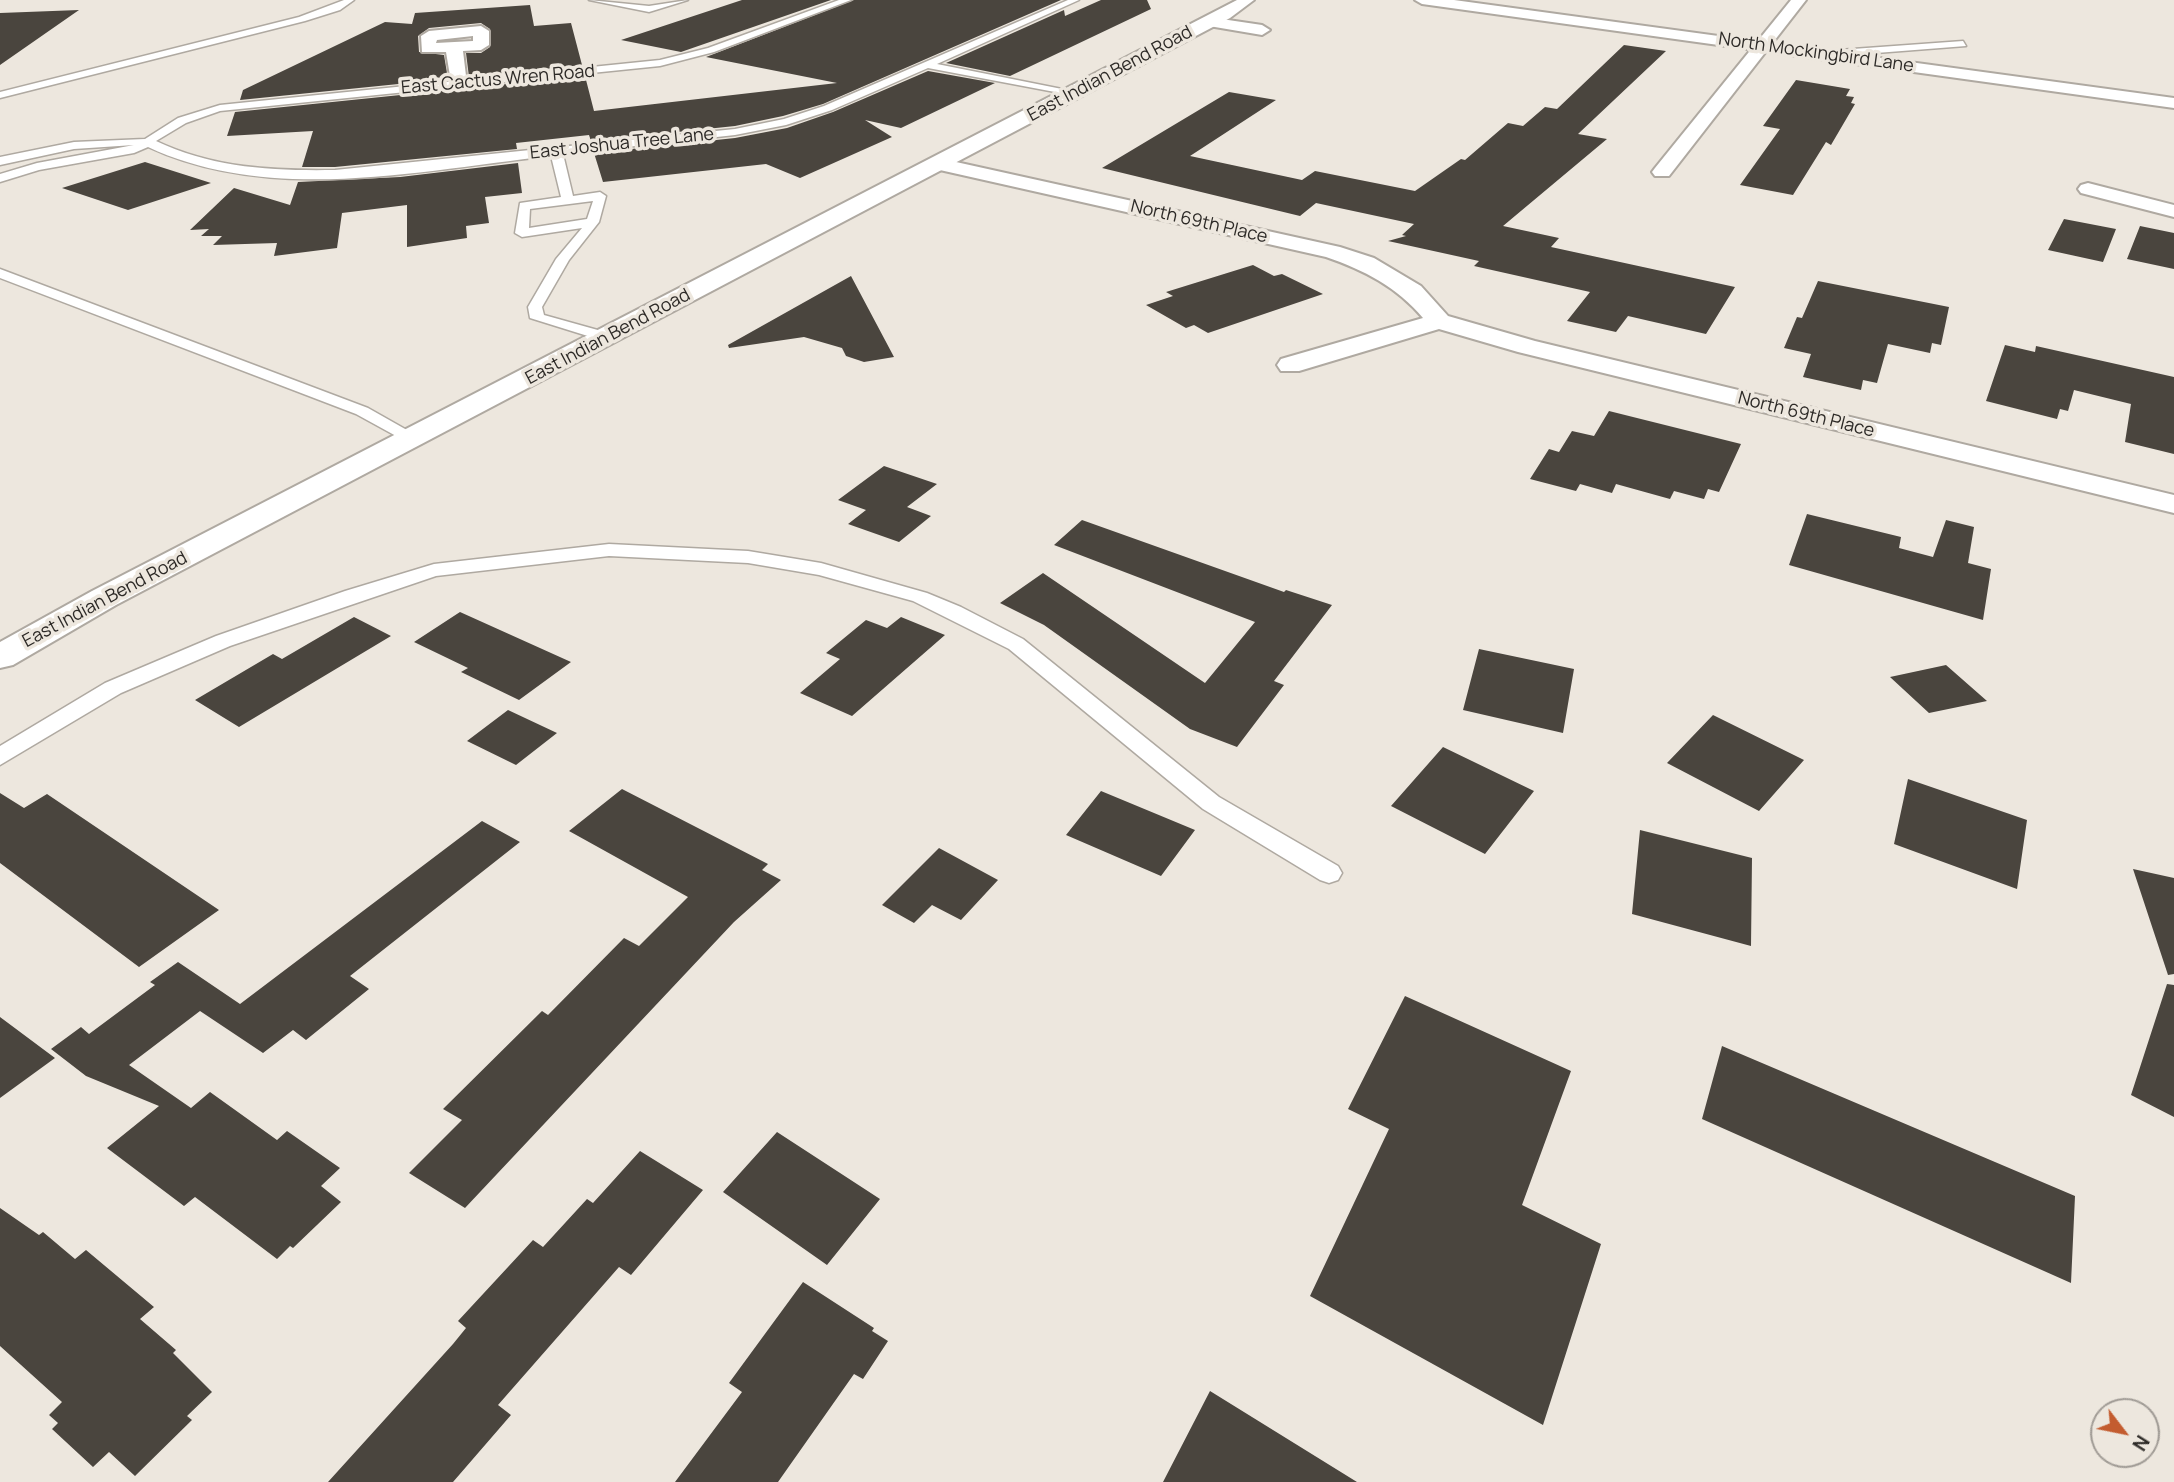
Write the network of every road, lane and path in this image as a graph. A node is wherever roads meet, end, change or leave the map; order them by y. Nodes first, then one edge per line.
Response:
1 (350, 0) edge
2 (593, 0) edge
3 (684, 0) edge
4 (847, 0) edge
5 (1075, 0) edge
6 (1233, 0) edge
7 (1247, 0) edge
8 (1422, 0) edge
9 (1443, 0) edge
10 (1799, 0) edge
11 (1483, 3) edge
12 (1459, 4) junction
13 (1212, 20) junction
14 (1262, 30) dead end
15 (1963, 44) dead end
16 (1765, 46) junction
17 (454, 47) dead end
18 (1825, 54) junction
19 (927, 65) junction
20 (458, 84) junction
21 (1072, 94) junction
22 (0, 95) edge
23 (2174, 103) edge
24 (148, 142) junction
25 (556, 151) junction
26 (0, 161) edge
27 (938, 164) junction
28 (0, 170) edge
29 (1662, 172) dead end
30 (13, 174) junction
31 (0, 178) edge
32 (2088, 189) dead end
33 (568, 200) junction
34 (2174, 211) edge
35 (593, 222) junction
36 (0, 273) edge
37 (1439, 321) junction
38 (607, 337) junction
39 (1290, 366) dead end
40 (413, 438) junction
41 (2174, 504) edge
42 (0, 657) edge
43 (0, 757) edge
44 (1329, 873) dead end

1 - 22 lane
2 - 3 lane
4 - 20 lane, East Cactus Wren Road
5 - 19 lane, East Joshua Tree Lane
6 - 13 street, East Indian Bend Road
7 - 13 street, East Indian Bend Road
8 - 12 street, North Mockingbird Lane
9 - 12 street, North Mockingbird Lane
10 - 16 street
11 - 12 street, North Mockingbird Lane
11 - 16 street, North Mockingbird Lane
13 - 14 street
13 - 21 street, East Indian Bend Road
15 - 18 lane
16 - 18 street, North Mockingbird Lane
16 - 29 street
17 - 20 street
18 - 23 street, North Mockingbird Lane
19 - 21 lane
19 - 25 lane, East Joshua Tree Lane
20 - 24 lane, East Cactus Wren Road
21 - 27 street, East Indian Bend Road
24 - 25 lane, East Joshua Tree Lane
24 - 26 lane
24 - 30 lane, East Cactus Wren Road
25 - 33 lane
27 - 37 street, North 69th Place
27 - 38 street, East Indian Bend Road
28 - 30 lane
30 - 31 lane, East Cactus Wren Road
32 - 34 street
33 - 35 lane
33 - 35 lane
35 - 38 lane
36 - 40 lane
37 - 39 street
37 - 41 street, North 69th Place
38 - 40 street, East Indian Bend Road
40 - 42 street, East Indian Bend Road
43 - 44 lane

